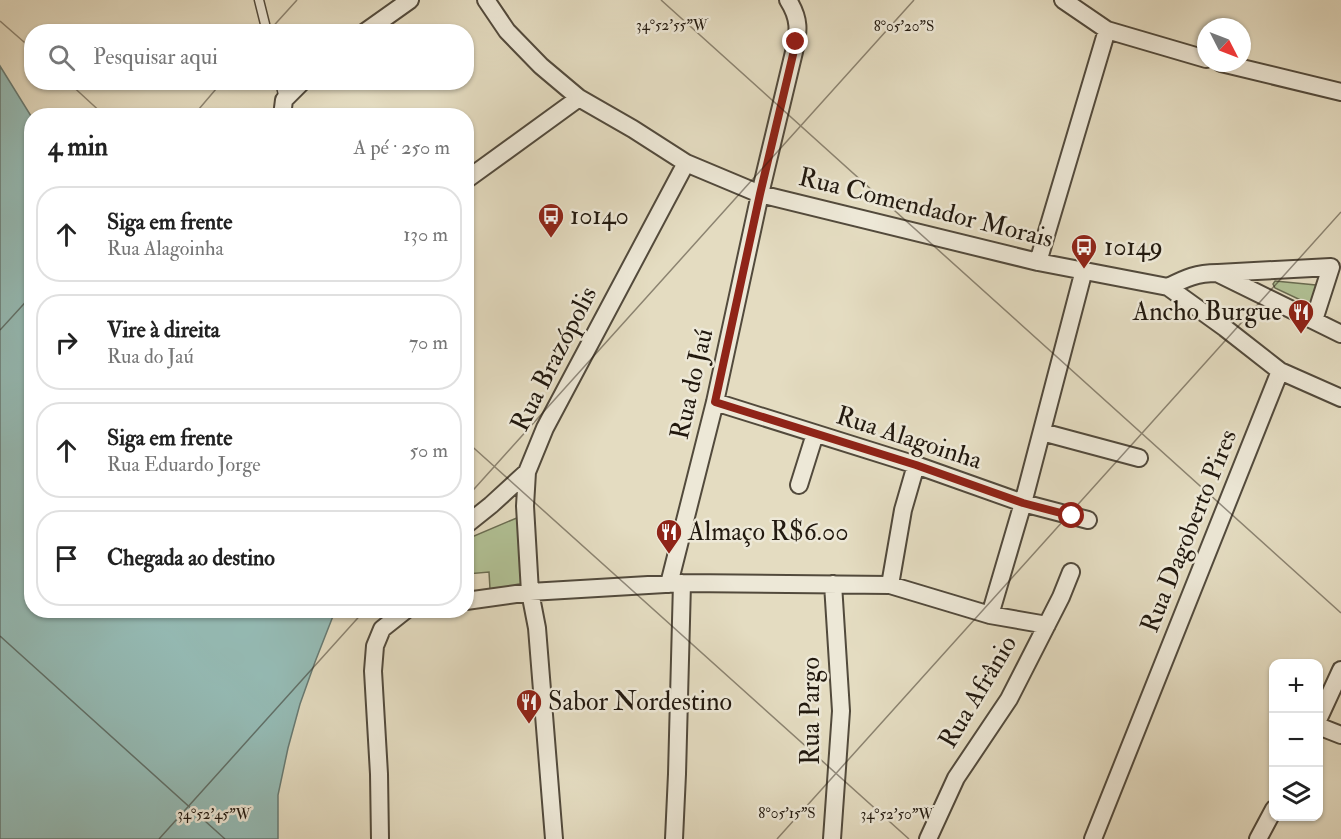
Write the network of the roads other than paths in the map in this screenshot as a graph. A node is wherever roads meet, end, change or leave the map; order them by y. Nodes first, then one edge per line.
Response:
1 (259, 0) edge
2 (410, 0) edge
3 (486, 0) edge
4 (788, 0) edge
5 (1063, 0) edge
6 (265, 24) edge
7 (376, 24) edge
8 (1107, 30) junction
9 (1197, 56) edge
10 (1251, 70) edge
11 (281, 90) edge
12 (296, 90) edge
13 (1341, 92) edge
14 (579, 98) junction
15 (283, 108) edge
16 (686, 163) junction
17 (474, 174) edge
18 (760, 194) junction
19 (1038, 262) junction
20 (1084, 270) junction
21 (1218, 273) junction
22 (1168, 287) junction
23 (1314, 320) junction
24 (1341, 334) edge
25 (1280, 371) junction
26 (1341, 398) edge
27 (715, 402) junction
28 (1042, 432) junction
29 (815, 434) junction
30 (1139, 458) dead end
31 (916, 465) junction
32 (527, 472) junction
33 (799, 485) dead end
34 (1023, 503) junction
35 (474, 519) edge
36 (1088, 520) dead end
37 (1071, 572) dead end
38 (676, 584) junction
39 (833, 584) junction
40 (890, 585) junction
41 (530, 592) junction
42 (474, 600) edge
43 (990, 615) junction
44 (396, 618) edge
45 (1047, 625) junction
46 (1341, 670) edge
47 (1321, 713) edge
48 (1323, 728) edge
49 (1341, 735) edge
50 (1269, 818) edge
51 (380, 839) edge
52 (554, 839) edge
53 (674, 839) edge
54 (832, 839) edge
55 (928, 839) edge
56 (1093, 839) edge
57 (1258, 839) edge

1 - 6 lane
2 - 7 street
3 - 14 street, Rua Comendador Morais
4 - 18 street, Rua do Jaú
5 - 8 street
8 - 9 street
8 - 19 street
10 - 13 street
11 - 15 lane
12 - 15 street
14 - 16 street, Rua Comendador Morais
14 - 17 street
16 - 18 street, Rua Comendador Morais
16 - 32 street, Rua Brazópolis
18 - 19 street, Rua Comendador Morais
18 - 27 street, Rua do Jaú
19 - 20 street, Rua Comendador Morais
20 - 22 street, Rua Comendador Morais
20 - 28 street
21 - 22 street
21 - 23 street
21 - 23 street
22 - 25 street
23 - 24 street
25 - 26 street
25 - 56 street, Rua Dagoberto Pires
27 - 29 street, Rua Alagoinha
27 - 38 street, Rua do Jaú
28 - 30 street
28 - 34 street
29 - 31 street, Rua Alagoinha
29 - 33 street
31 - 34 street, Rua Alagoinha
31 - 40 street
32 - 35 street
32 - 41 street, Rua Brazópolis
34 - 36 street, Rua Alagoinha
34 - 43 street
37 - 45 street, Rua Afrânio
38 - 39 street
38 - 41 street
38 - 53 street, Rua do Jaú
39 - 40 street
39 - 54 street, Rua Pargo
40 - 43 street
41 - 42 street
41 - 52 street, Rua Brazópolis
43 - 45 street
44 - 51 street
45 - 55 street, Rua Afrânio
46 - 47 street
48 - 49 street
50 - 57 street

